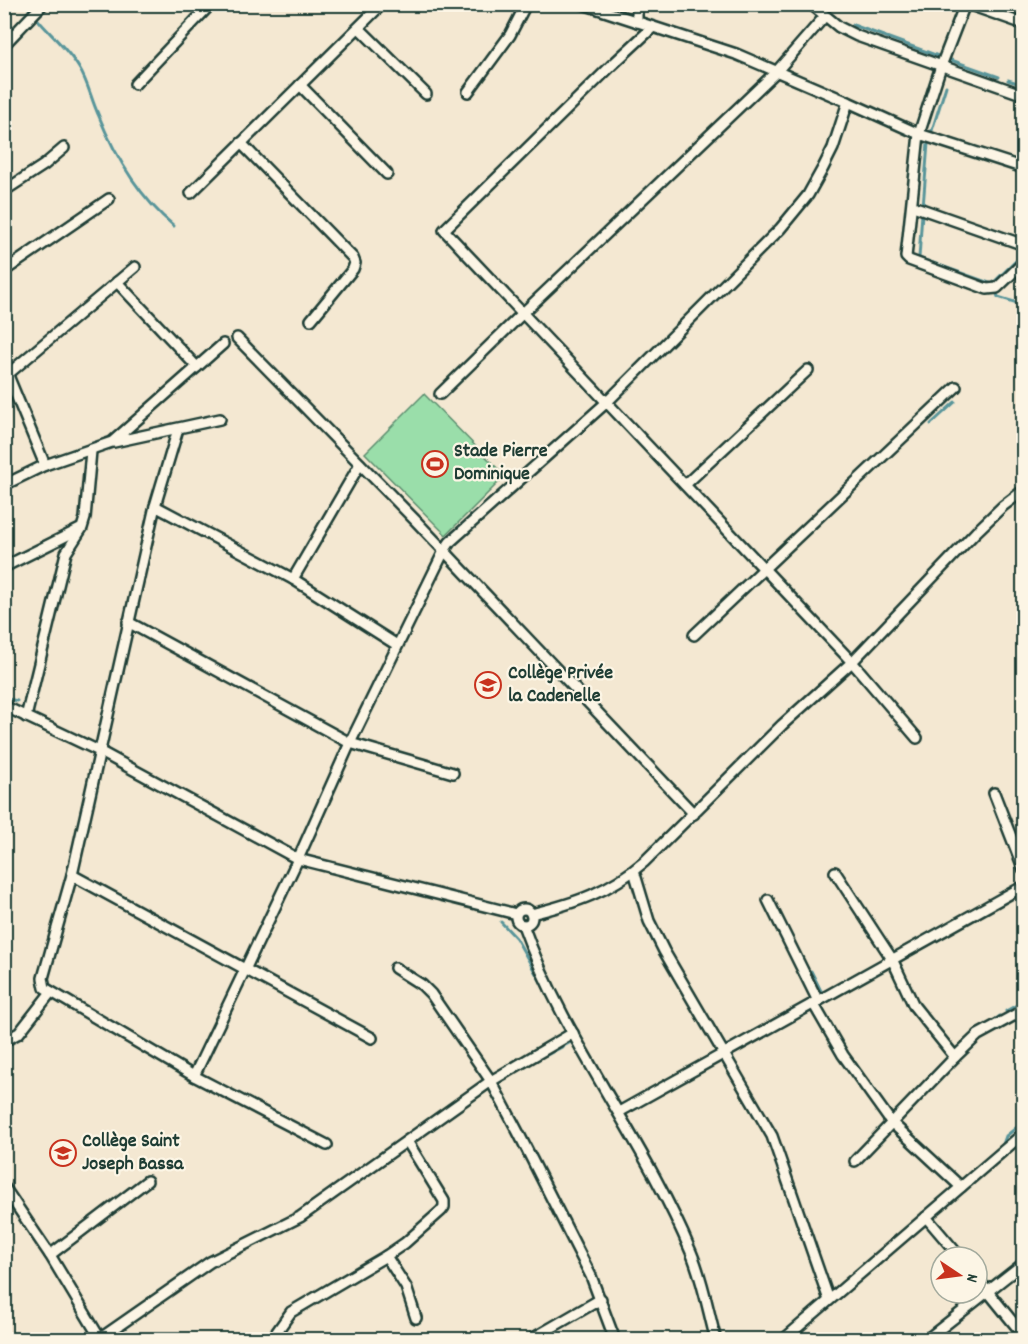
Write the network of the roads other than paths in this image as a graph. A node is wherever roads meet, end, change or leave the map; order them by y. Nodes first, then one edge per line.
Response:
1 (43, 4) edge
2 (211, 4) edge
3 (382, 4) edge
4 (526, 4) edge
5 (583, 4) edge
6 (637, 4) edge
7 (811, 4) edge
8 (966, 4) edge
9 (825, 16) junction
10 (637, 22) junction
11 (1023, 24) edge
12 (653, 27) junction
13 (359, 28) junction
14 (4, 45) edge
15 (941, 66) junction
16 (777, 71) junction
17 (135, 84) dead end
18 (300, 85) junction
19 (468, 92) dead end
20 (426, 94) dead end
21 (1023, 95) edge
22 (848, 102) junction
23 (919, 134) junction
24 (241, 143) junction
25 (64, 148) dead end
26 (1023, 168) edge
27 (387, 174) dead end
28 (4, 191) edge
29 (191, 193) dead end
30 (109, 199) dead end
31 (913, 206) junction
32 (1023, 245) edge
33 (1023, 262) edge
34 (135, 267) dead end
35 (4, 271) edge
36 (117, 282) junction
37 (523, 313) junction
38 (311, 320) dead end
39 (237, 338) dead end
40 (223, 344) dead end
41 (197, 367) junction
42 (808, 370) dead end
43 (7, 375) edge
44 (956, 387) dead end
45 (440, 394) dead end
46 (607, 402) junction
47 (220, 419) dead end
48 (178, 429) junction
49 (112, 442) junction
50 (91, 451) junction
51 (360, 464) junction
52 (45, 465) junction
53 (4, 484) edge
54 (685, 485) junction
55 (1023, 490) edge
56 (154, 506) junction
57 (82, 528) junction
58 (444, 551) junction
59 (4, 567) edge
60 (764, 569) junction
61 (293, 579) junction
62 (128, 622) junction
63 (694, 634) dead end
64 (397, 645) junction
65 (852, 662) junction
66 (4, 706) edge
67 (27, 717) junction
68 (917, 738) dead end
69 (350, 743) junction
70 (99, 751) junction
71 (453, 773) dead end
72 (994, 793) dead end
73 (694, 814) junction
74 (297, 859) junction
75 (1023, 870) edge
76 (634, 871) junction
77 (835, 872) dead end
78 (72, 876) junction
79 (1023, 886) edge
80 (768, 900) dead end
81 (516, 914) junction
82 (531, 914) junction
83 (523, 925) junction
84 (892, 959) junction
85 (395, 968) dead end
86 (246, 970) junction
87 (51, 992) junction
88 (815, 1002) junction
89 (1023, 1010) edge
90 (573, 1033) junction
91 (372, 1038) dead end
92 (4, 1041) edge
93 (723, 1053) junction
94 (954, 1057) junction
95 (194, 1076) junction
96 (491, 1081) junction
97 (619, 1112) junction
98 (891, 1122) junction
99 (1023, 1133) edge
100 (407, 1141) junction
101 (327, 1145) dead end
102 (855, 1161) dead end
103 (147, 1181) dead end
104 (4, 1187) edge
105 (961, 1187) junction
106 (926, 1217) junction
107 (950, 1245) edge
108 (50, 1255) junction
109 (386, 1256) junction
110 (1023, 1263) edge
111 (989, 1289) edge
112 (989, 1291) edge
113 (601, 1299) junction
114 (829, 1300) junction
115 (969, 1305) edge
116 (416, 1318) dead end
117 (1023, 1336) edge
118 (100, 1339) edge
119 (271, 1340) edge
120 (530, 1340) edge
121 (615, 1340) edge
122 (716, 1340) edge
123 (783, 1340) edge
124 (926, 1340) edge

1 - 14 street
2 - 17 street
3 - 13 street
4 - 19 street
5 - 10 street
6 - 10 street
7 - 9 street
8 - 11 street
8 - 15 street
9 - 15 street
9 - 16 street
10 - 12 street
12 - 16 street
12 - 37 street
13 - 18 street
13 - 20 street
15 - 21 street
15 - 23 street
16 - 22 street
16 - 37 street
18 - 24 street
18 - 27 street
22 - 23 street
22 - 46 street
23 - 26 street
23 - 31 street
24 - 29 street
24 - 38 street
25 - 28 street
30 - 35 street
31 - 32 street
31 - 33 street
34 - 36 street
36 - 41 street
36 - 43 street
37 - 45 street
37 - 46 street
39 - 51 street
40 - 41 street
41 - 49 street
42 - 54 street
43 - 52 street
44 - 60 street
46 - 54 street
46 - 58 street
47 - 48 street
48 - 49 street
48 - 56 street
49 - 50 street
50 - 52 street
50 - 57 street
51 - 58 street
51 - 61 street
52 - 53 street
54 - 60 street
55 - 65 street
56 - 61 street
56 - 62 street
57 - 59 street
57 - 67 street
58 - 64 street
58 - 73 street
60 - 63 street
60 - 65 street
61 - 64 street
62 - 69 street
62 - 70 street
64 - 69 street
65 - 68 street
65 - 73 street
66 - 67 street
67 - 70 street
69 - 71 street
69 - 74 street
70 - 74 street
70 - 78 street
72 - 75 street
73 - 76 street
74 - 81 street
74 - 86 street
76 - 82 street
76 - 93 street
77 - 84 street
78 - 86 street
78 - 87 street
79 - 84 street
80 - 88 street
81 - 82 street
81 - 83 street
82 - 83 street
83 - 90 street
84 - 88 street
84 - 94 street
85 - 96 street
86 - 91 street
86 - 95 street
87 - 92 street
87 - 95 street
88 - 93 street
88 - 98 street
89 - 94 street
90 - 96 street
90 - 97 street
93 - 97 street
93 - 114 street
94 - 98 street
95 - 101 street
96 - 100 street
96 - 113 street
97 - 122 street
98 - 102 street
98 - 105 street
99 - 105 street
100 - 109 street
100 - 118 street
103 - 108 street
104 - 108 street
105 - 106 street
106 - 107 street
106 - 114 street
108 - 118 street
109 - 116 street
109 - 119 street
110 - 111 street
112 - 117 street
113 - 120 street
113 - 121 street
114 - 123 street
115 - 124 street

